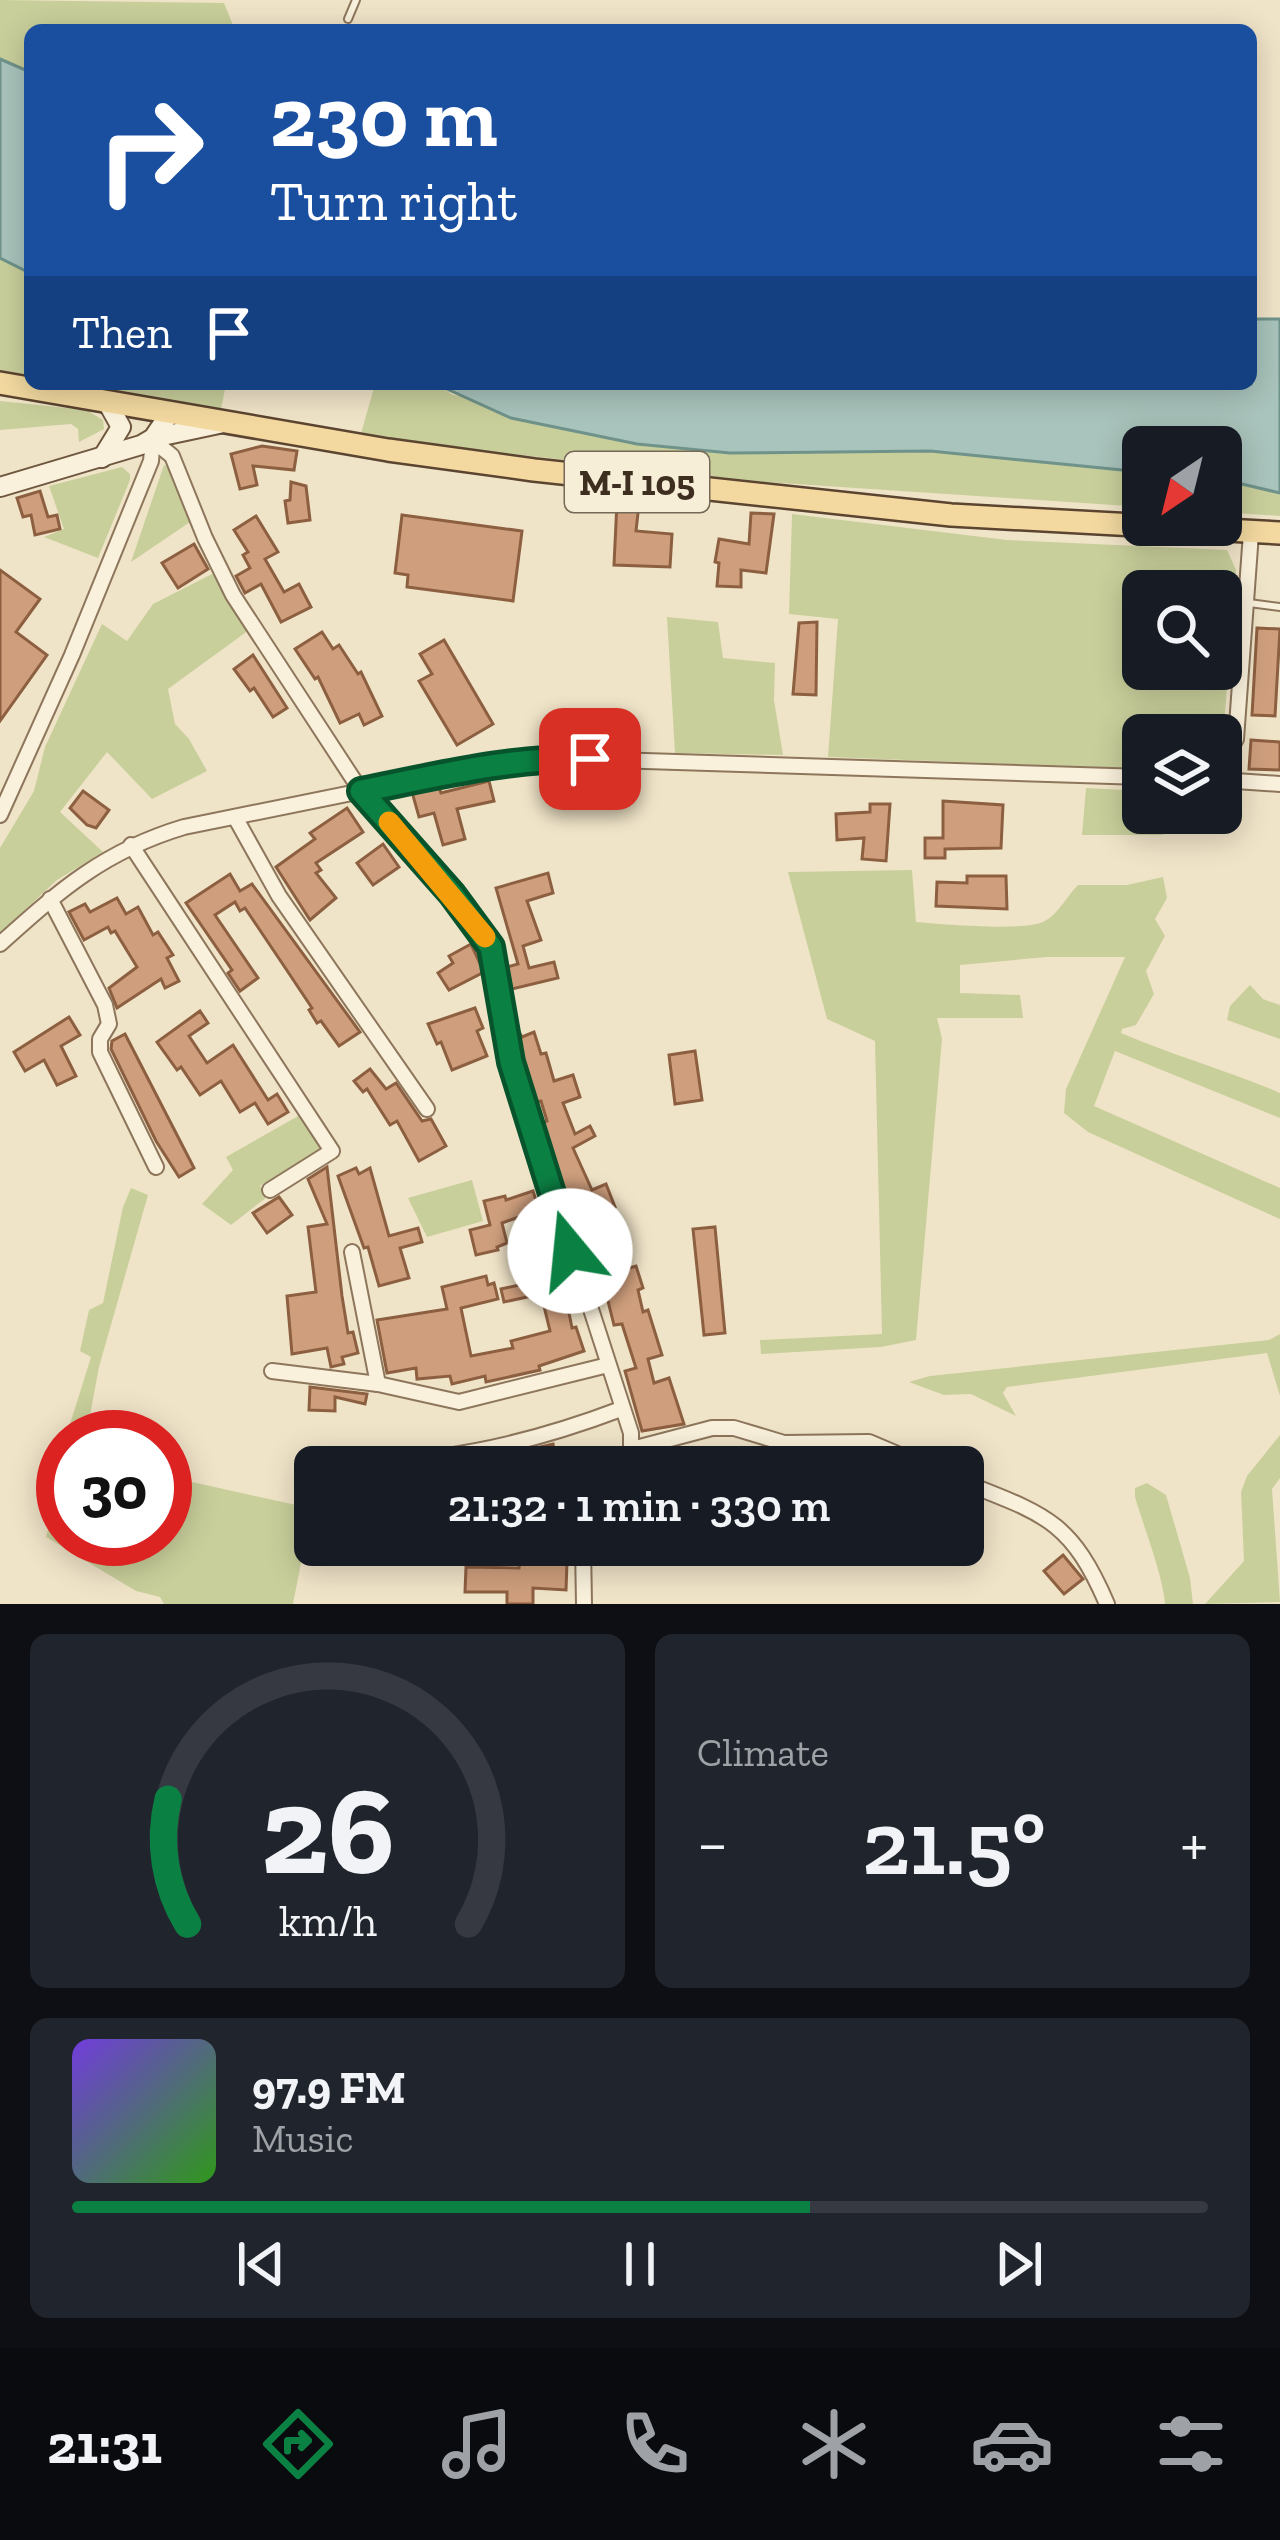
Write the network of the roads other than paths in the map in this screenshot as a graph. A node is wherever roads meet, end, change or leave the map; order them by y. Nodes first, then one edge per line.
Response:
1 (356, 0) edge
2 (348, 19) dead end
3 (39, 390) edge
4 (107, 402) junction
5 (170, 412) junction
6 (227, 423) junction
7 (154, 440) junction
8 (102, 458) junction
9 (0, 487) edge
10 (1251, 533) junction
11 (1280, 533) edge
12 (1246, 603) junction
13 (1280, 607) edge
14 (1238, 714) edge
15 (1122, 776) edge
16 (1242, 781) edge
17 (1280, 784) edge
18 (361, 791) junction
19 (0, 814) edge
20 (235, 817) junction
21 (131, 845) junction
22 (50, 899) junction
23 (0, 944) edge
24 (427, 1109) dead end
25 (156, 1167) dead end
26 (270, 1190) dead end
27 (352, 1252) dead end
28 (608, 1365) junction
29 (272, 1371) dead end
30 (378, 1384) junction
31 (621, 1409) junction
32 (488, 1446) edge
33 (632, 1446) edge
34 (643, 1446) edge
35 (878, 1446) edge
36 (984, 1489) edge
37 (583, 1566) edge
38 (584, 1604) edge
39 (1107, 1604) edge

1 - 2 lane
3 - 4 main road, M-I 105
4 - 5 main road, M-I 105
4 - 8 street
5 - 6 main road, M-I 105
5 - 7 street
6 - 7 street
6 - 10 main road, M-I 105
7 - 8 street
7 - 18 street
7 - 19 street
8 - 9 street
10 - 11 main road, M-I 105
10 - 12 street
12 - 13 lane
12 - 14 street
15 - 18 street
16 - 17 street
18 - 20 street
18 - 28 street
20 - 21 street
20 - 24 street
21 - 22 street
21 - 26 street
22 - 23 street
22 - 25 street
27 - 30 street
28 - 30 street
28 - 31 street
29 - 30 street
31 - 32 street
31 - 33 street
34 - 35 street
36 - 39 street
37 - 38 street

